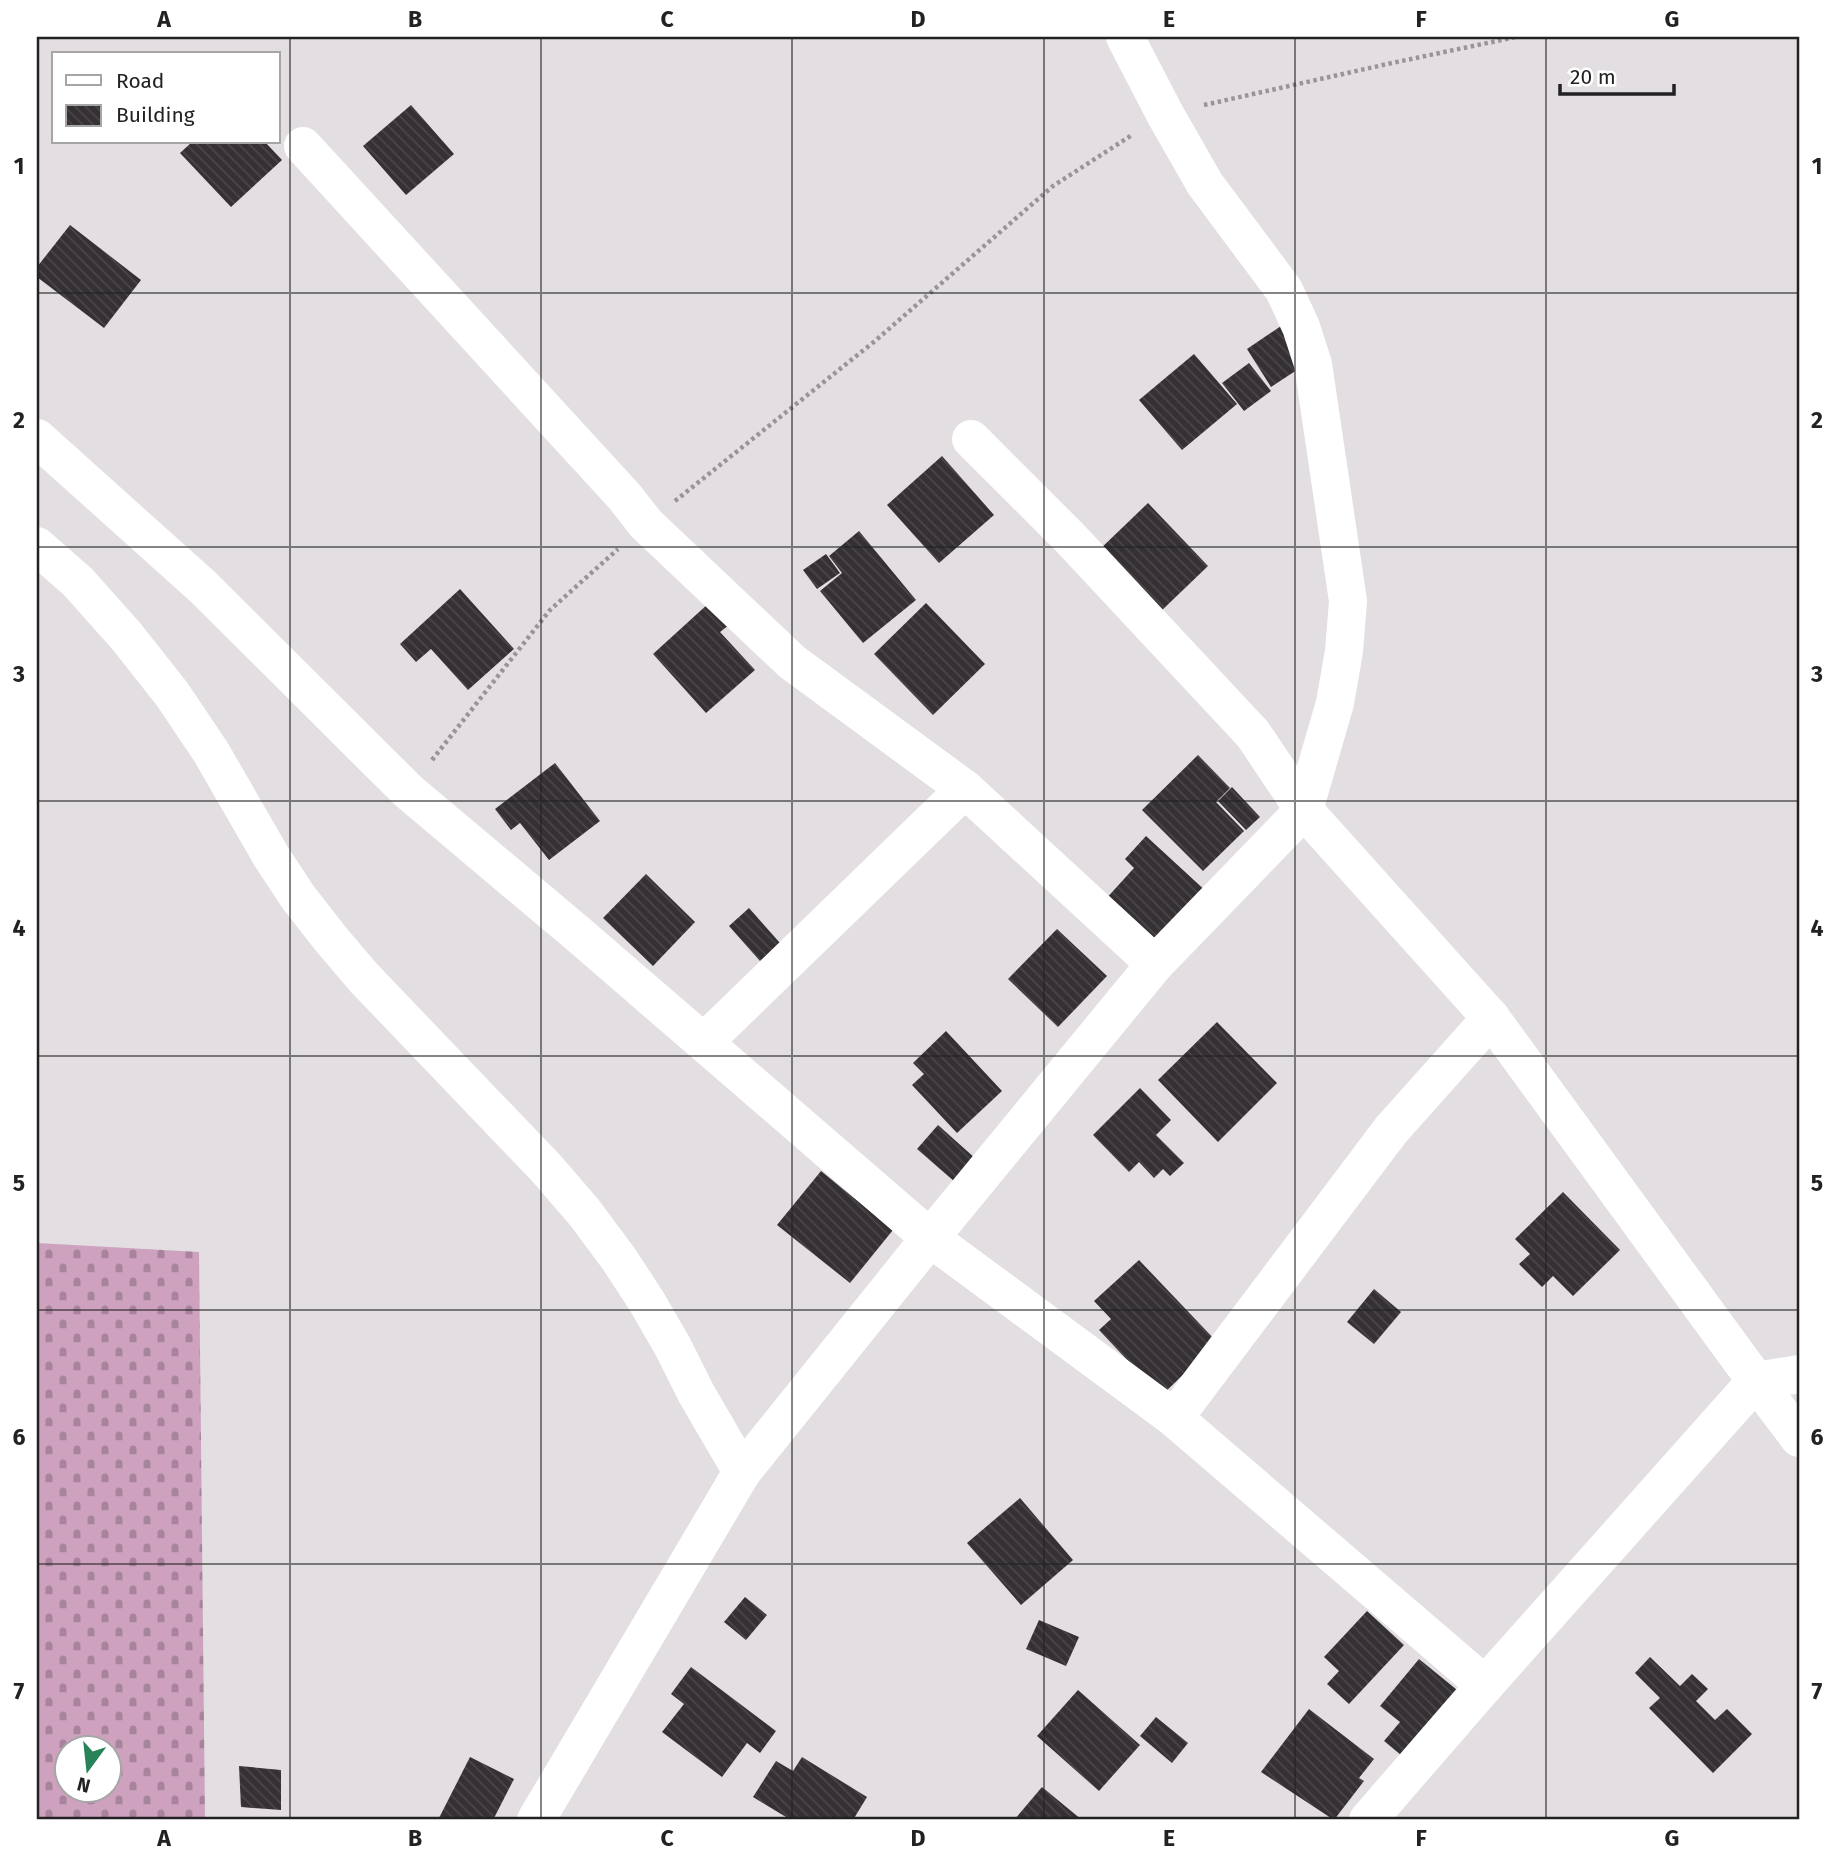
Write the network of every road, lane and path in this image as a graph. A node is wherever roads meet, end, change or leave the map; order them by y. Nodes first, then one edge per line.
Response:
1 (1125, 37) edge
2 (1516, 37) edge
3 (1164, 114) junction
4 (303, 146) dead end
5 (37, 438) edge
6 (971, 439) dead end
7 (646, 524) junction
8 (37, 545) edge
9 (965, 789) junction
10 (408, 791) junction
11 (1304, 810) junction
12 (1155, 964) junction
13 (1491, 1018) junction
14 (704, 1042) junction
15 (930, 1238) junction
16 (1799, 1374) edge
17 (1756, 1381) junction
18 (1174, 1418) junction
19 (1799, 1438) edge
20 (742, 1472) junction
21 (1485, 1685) junction
22 (536, 1820) edge
23 (1368, 1820) edge

1 - 3 street
2 - 3 path
3 - 7 path
3 - 11 street
4 - 7 street
5 - 10 street
6 - 11 street
7 - 9 street
7 - 10 path
8 - 20 street
9 - 12 street
9 - 14 street
10 - 14 street
11 - 12 street
11 - 13 street
12 - 15 street
13 - 17 street
13 - 18 street
14 - 15 street
15 - 18 street
15 - 20 street
16 - 17 street
17 - 19 street
17 - 21 street
18 - 21 street
20 - 22 street
21 - 23 street

